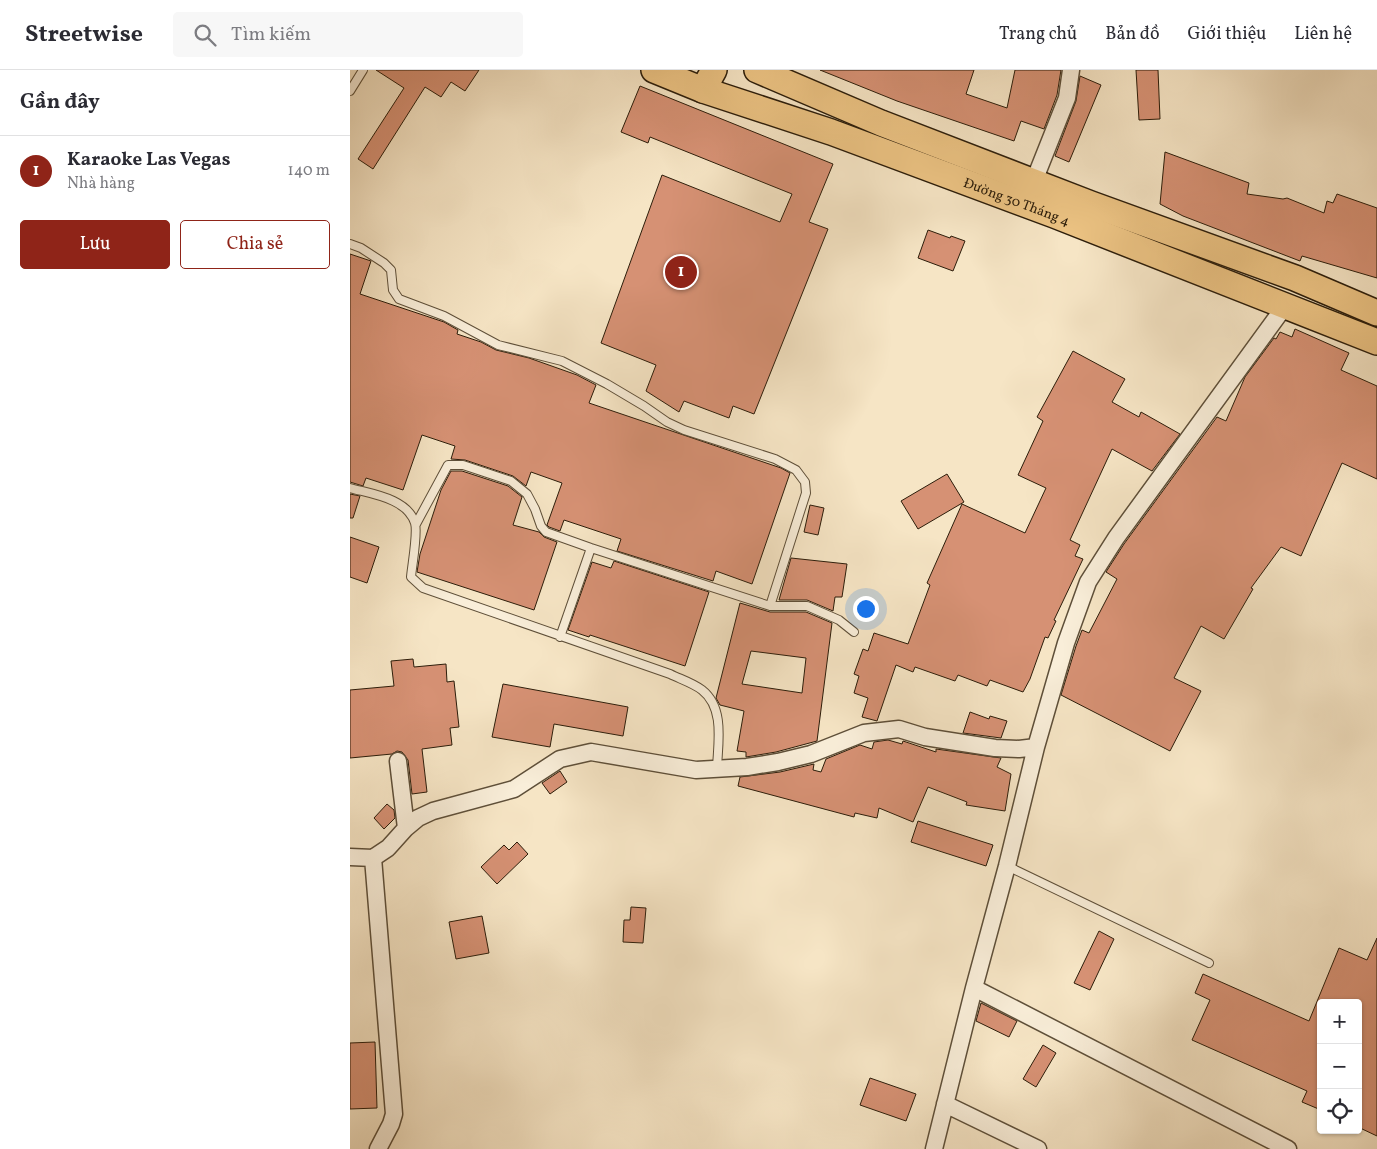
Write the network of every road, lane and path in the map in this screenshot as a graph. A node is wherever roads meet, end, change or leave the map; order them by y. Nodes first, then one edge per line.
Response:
1 (363, 70) edge
2 (654, 70) edge
3 (757, 70) edge
4 (1072, 70) edge
5 (708, 80) edge
6 (350, 91) edge
7 (1034, 181) junction
8 (350, 244) edge
9 (1295, 278) junction
10 (1285, 306) junction
11 (1377, 313) edge
12 (1377, 342) edge
13 (350, 488) edge
14 (416, 524) junction
15 (590, 548) junction
16 (770, 606) junction
17 (854, 632) dead end
18 (560, 637) junction
19 (1036, 747) junction
20 (398, 761) dead end
21 (717, 768) junction
22 (406, 828) junction
23 (350, 857) edge
24 (373, 858) junction
25 (1007, 866) junction
26 (1209, 963) dead end
27 (974, 988) junction
28 (945, 1104) junction
29 (378, 1149) edge
30 (934, 1149) edge
31 (1038, 1149) edge
32 (1288, 1149) edge

1 - 6 lane
2 - 5 main road, Đường 30 Tháng 4
3 - 7 main road, Đường 30 Tháng 4
4 - 7 street
5 - 10 main road, Đường 30 Tháng 4
7 - 9 main road, Đường 30 Tháng 4
8 - 16 lane
9 - 10 main road
9 - 11 main road, Đường 30 Tháng 4
10 - 12 main road, Đường 30 Tháng 4
10 - 19 street
13 - 14 lane
14 - 15 lane
14 - 18 lane
15 - 16 lane
15 - 18 lane
16 - 17 lane
18 - 21 lane
19 - 21 street
19 - 25 street
20 - 22 street
21 - 22 street
22 - 24 street
23 - 24 street
24 - 29 street
25 - 26 lane
25 - 27 street
27 - 28 street
27 - 32 street
28 - 30 street
28 - 31 street

